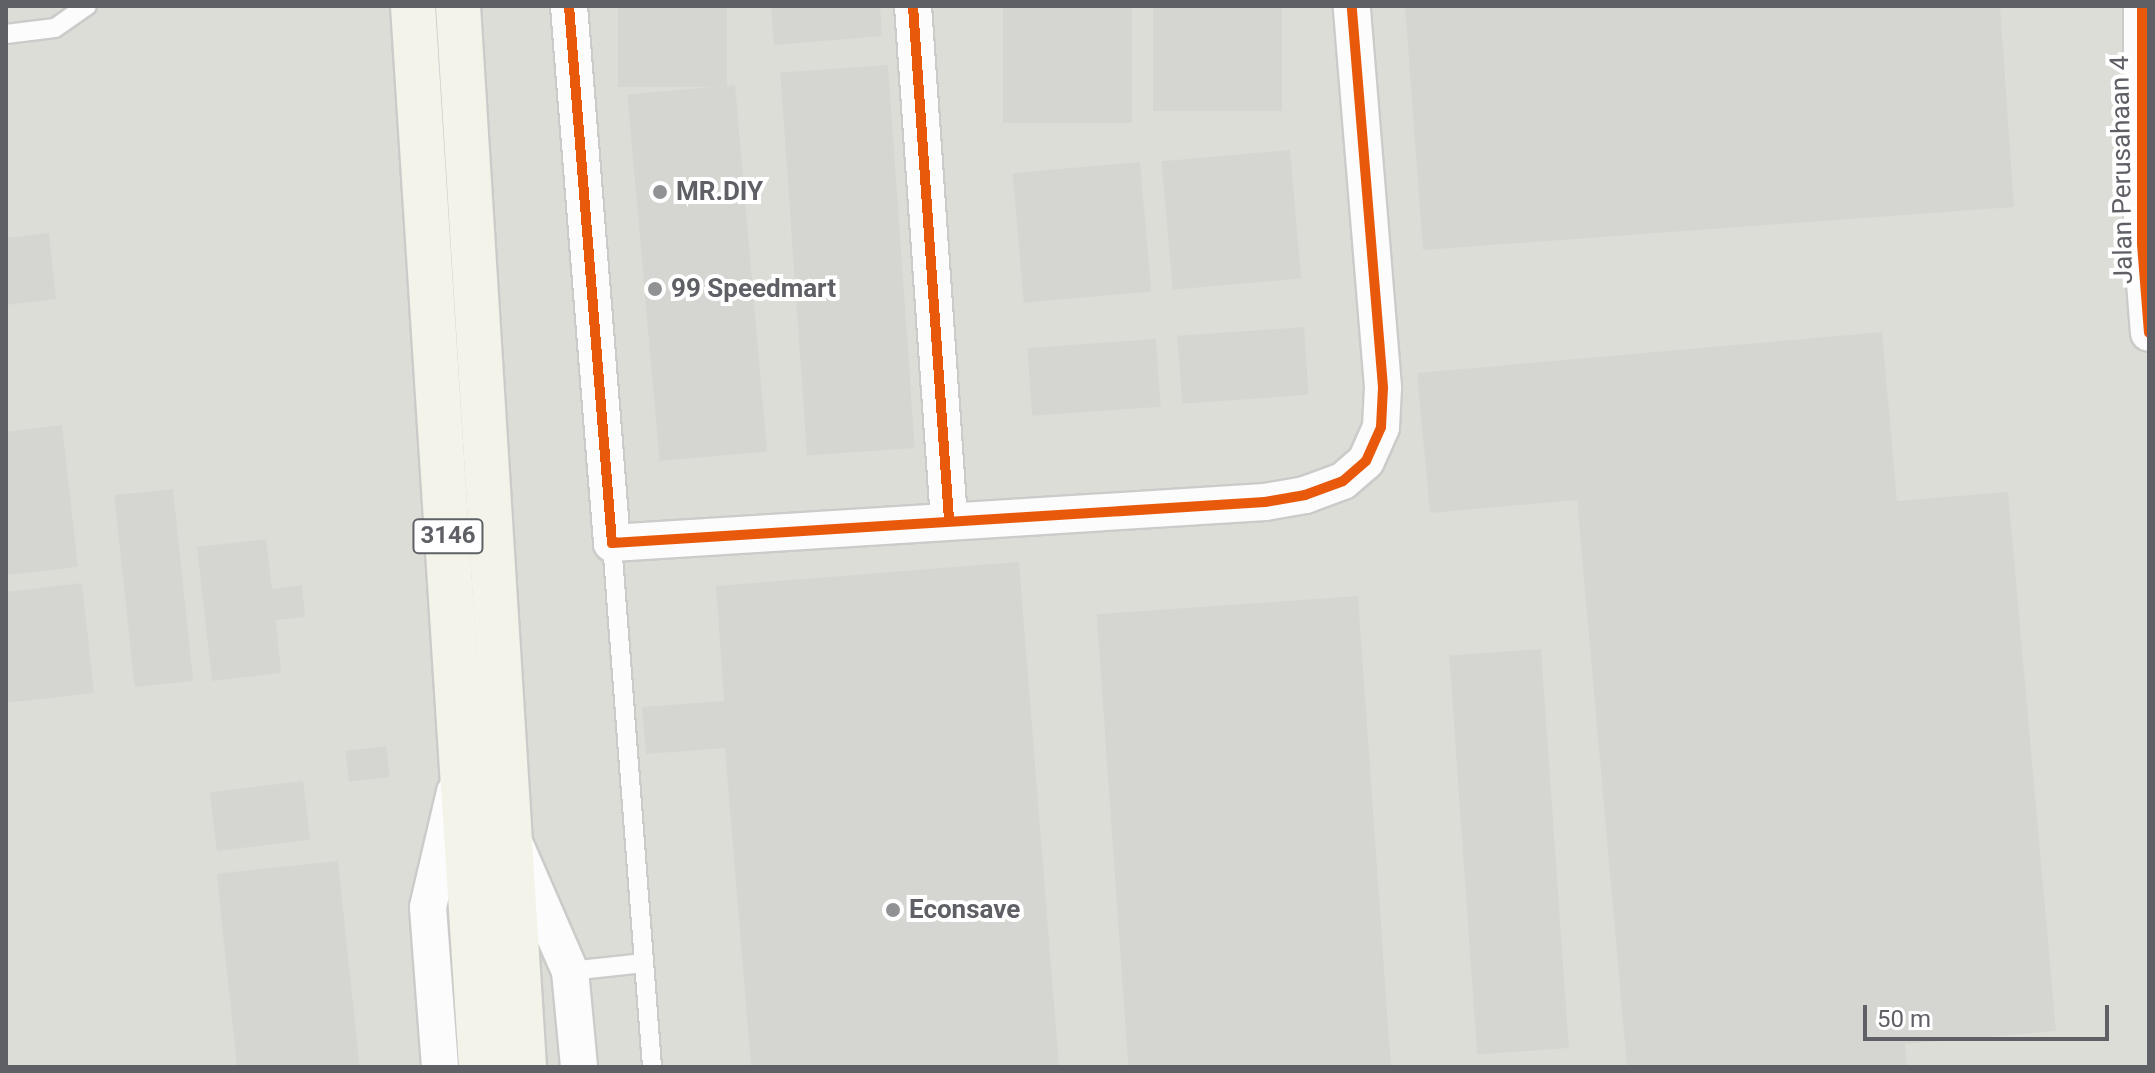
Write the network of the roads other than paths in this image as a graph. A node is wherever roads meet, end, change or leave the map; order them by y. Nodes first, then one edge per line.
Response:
1 (87, 6) edge
2 (458, 6) edge
3 (569, 6) edge
4 (913, 6) edge
5 (1352, 6) edge
6 (2142, 6) edge
7 (412, 7) edge
8 (6, 34) edge
9 (2149, 333) edge
10 (949, 520) junction
11 (612, 543) junction
12 (462, 765) junction
13 (510, 835) junction
14 (644, 963) junction
15 (570, 971) junction
16 (440, 1067) edge
17 (481, 1067) edge
18 (524, 1067) edge
19 (579, 1067) edge
20 (652, 1067) edge

1 - 8 lane
2 - 13 main road, 3146
3 - 11 street
4 - 10 street
5 - 10 street
6 - 9 street, Jalan Perusahaan 4
7 - 12 main road, 3146
10 - 11 street
11 - 14 lane
12 - 16 street
12 - 17 main road, 3146
13 - 15 street
13 - 18 main road, 3146
14 - 15 lane
14 - 20 lane
15 - 19 street

